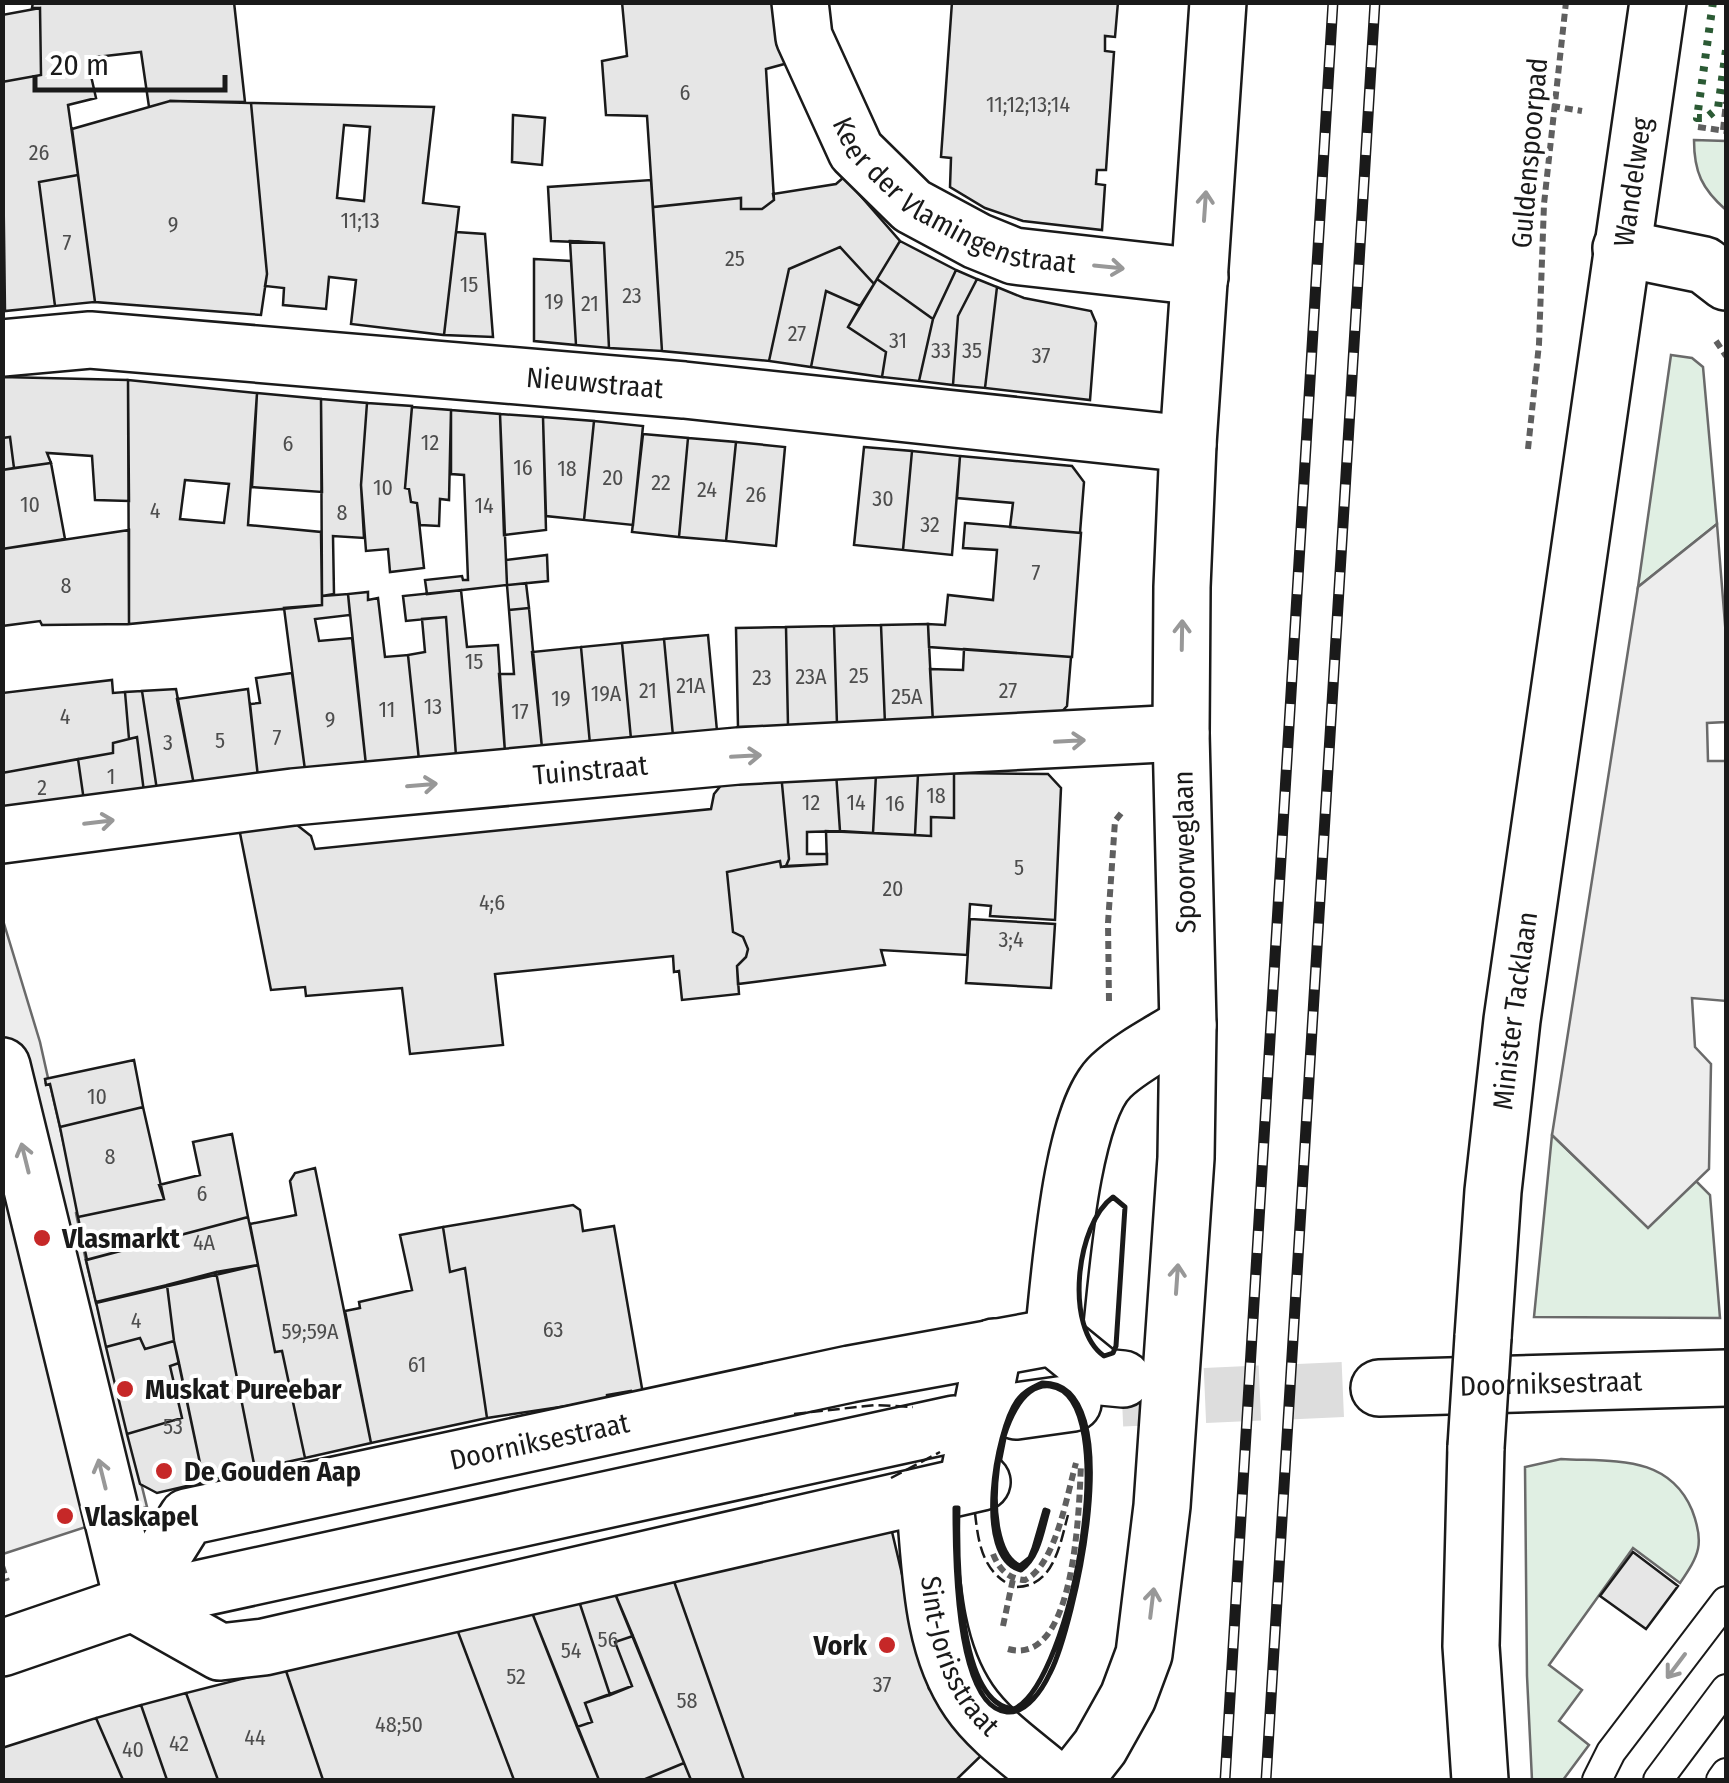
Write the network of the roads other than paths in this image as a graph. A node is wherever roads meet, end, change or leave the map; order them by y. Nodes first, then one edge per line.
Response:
1 (800, 2) edge
2 (1218, 2) edge
3 (1658, 2) edge
4 (1621, 248) junction
5 (1200, 277) junction
6 (1726, 282) edge
7 (2, 348) edge
8 (1188, 444) junction
9 (1181, 733) junction
10 (2, 835) edge
11 (1188, 1025) junction
12 (2, 1066) edge
13 (1053, 1337) junction
14 (994, 1347) junction
15 (1726, 1378) edge
16 (1123, 1379) tunnel mouth
17 (1378, 1388) tunnel mouth
18 (1016, 1411) dead end
19 (954, 1424) dead end
20 (1077, 1425) tunnel mouth
21 (958, 1488) junction
22 (1726, 1601) edge
23 (134, 1603) junction
24 (2, 1648) edge
25 (1726, 1689) edge
26 (1726, 1773) edge
27 (1054, 1780) edge
28 (1074, 1780) edge
29 (1480, 1780) edge
30 (1597, 1780) edge
31 (1658, 1780) edge
32 (1721, 1780) edge

1 -> 5 street, Keer der Vlamingenstraat
5 -> 2 street, Spoorweglaan
3 - 4 street, Wandelweg
4 - 6 street, Wandelweg
4 - 29 street, Minister Tacklaan, bridge
5 - 8 street, Spoorweglaan
7 - 8 street, Nieuwstraat
9 -> 8 street, Spoorweglaan
10 -> 9 street, Tuinstraat
9 - 11 street, Spoorweglaan
11 - 13 street
28 -> 11 street, Spoorweglaan
23 -> 12 street
13 - 14 street, Doorniksestraat
13 - 16 street
14 - 21 street
14 - 23 street, Doorniksestraat
15 - 17 street, Doorniksestraat
18 - 20 street
19 - 23 street
21 - 23 street
21 - 27 street, Sint-Jorisstraat
22 -> 30 lane
23 - 24 street
25 - 31 lane
26 - 32 lane

